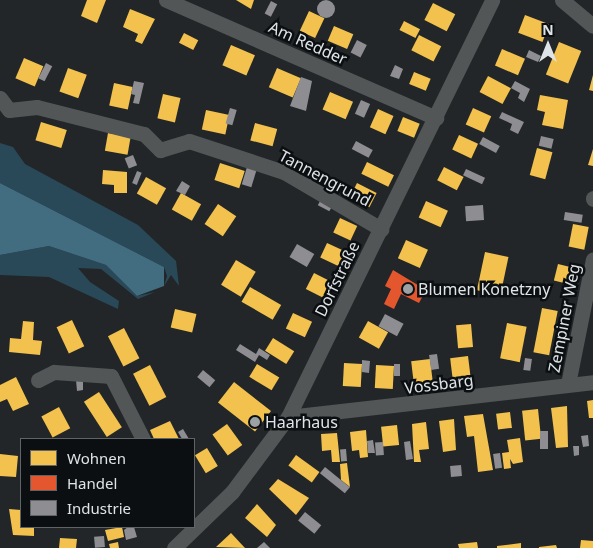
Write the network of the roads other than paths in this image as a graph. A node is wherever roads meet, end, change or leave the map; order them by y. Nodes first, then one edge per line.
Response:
1 (166, 0) edge
2 (492, 0) edge
3 (562, 0) edge
4 (593, 26) edge
5 (0, 98) edge
6 (436, 118) junction
7 (381, 229) junction
8 (593, 259) edge
9 (38, 380) dead end
10 (593, 382) edge
11 (568, 384) junction
12 (288, 417) junction
13 (142, 438) edge
14 (195, 526) edge
15 (191, 530) edge
16 (174, 548) edge

1 - 6 street, Am Redder
2 - 6 street, Dorfstraße
3 - 4 street
5 - 7 street, Tannengrund
6 - 7 street, Dorfstraße
7 - 12 street, Dorfstraße
8 - 11 street, Zempiner Weg
9 - 13 street
10 - 11 street, Vossbarg
11 - 12 street, Vossbarg
12 - 14 street, Dorfstraße
15 - 16 street, Dorfstraße

